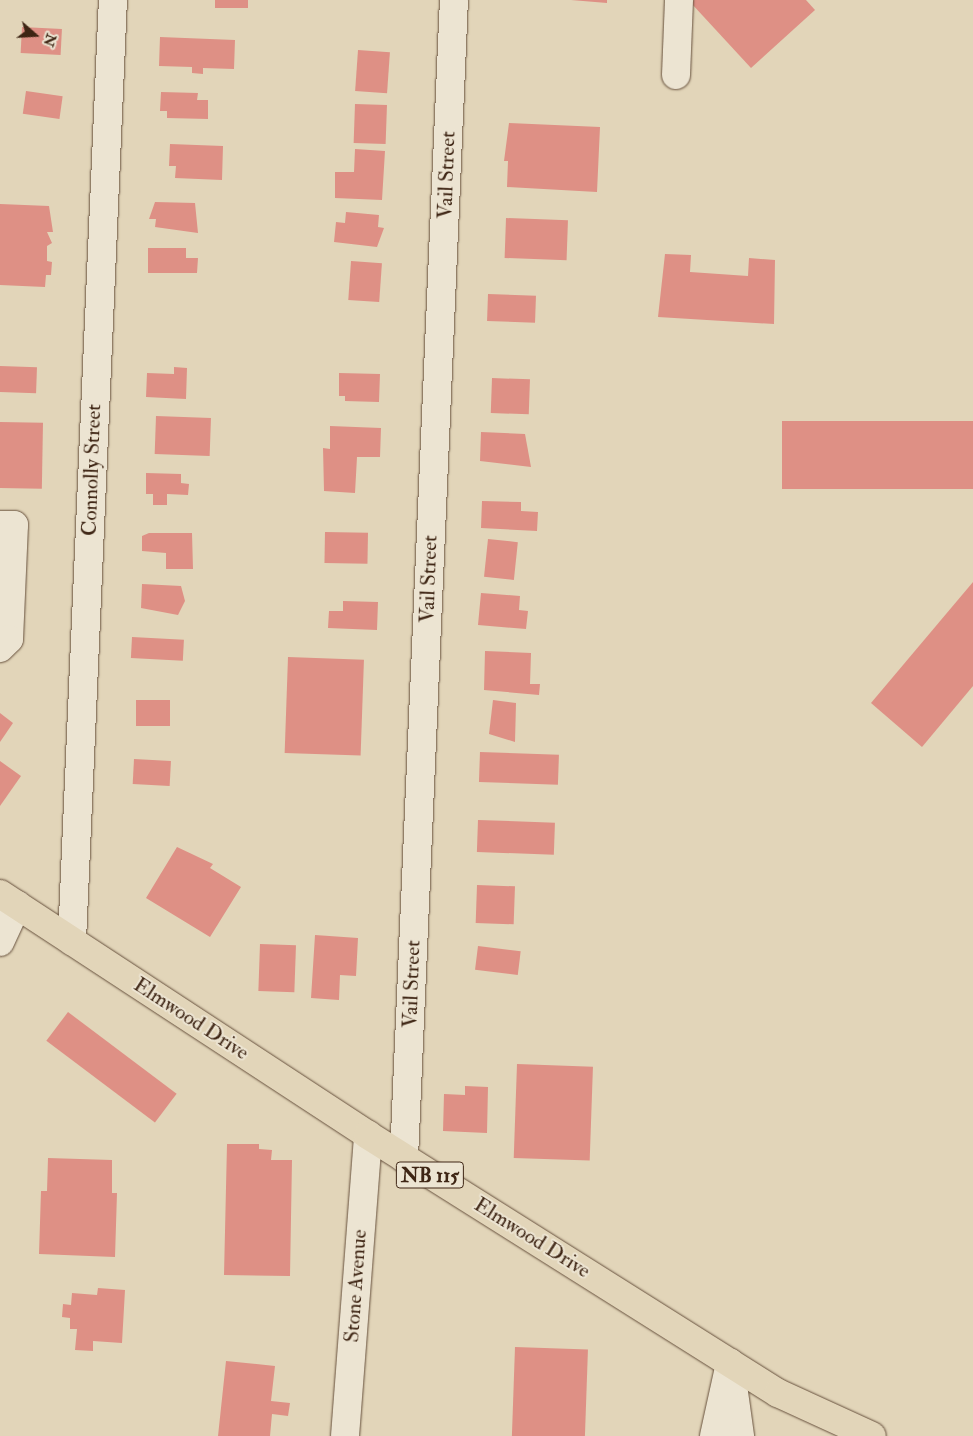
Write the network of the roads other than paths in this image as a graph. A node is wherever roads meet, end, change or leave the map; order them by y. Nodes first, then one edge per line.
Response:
1 (113, 0) edge
2 (454, 0) edge
3 (679, 0) edge
4 (676, 75) dead end
5 (0, 525) edge
6 (0, 648) edge
7 (8, 899) edge
8 (72, 941) junction
9 (0, 942) edge
10 (368, 1135) junction
11 (404, 1158) junction
12 (730, 1363) junction
13 (345, 1436) edge
14 (714, 1436) edge
15 (740, 1436) edge
16 (872, 1436) edge

1 - 8 street, Connolly Street
2 - 11 street, Vail Street
3 - 4 street
5 - 6 street
7 - 8 main road, Elmwood Drive / NB 115
7 - 9 street
8 - 10 main road, Elmwood Drive / NB 115
10 - 11 main road, Elmwood Drive / NB 115
10 - 13 street, Stone Avenue
11 - 12 main road, Elmwood Drive / NB 115
12 - 14 street
12 - 15 street
12 - 16 main road, Elmwood Drive / NB 115

